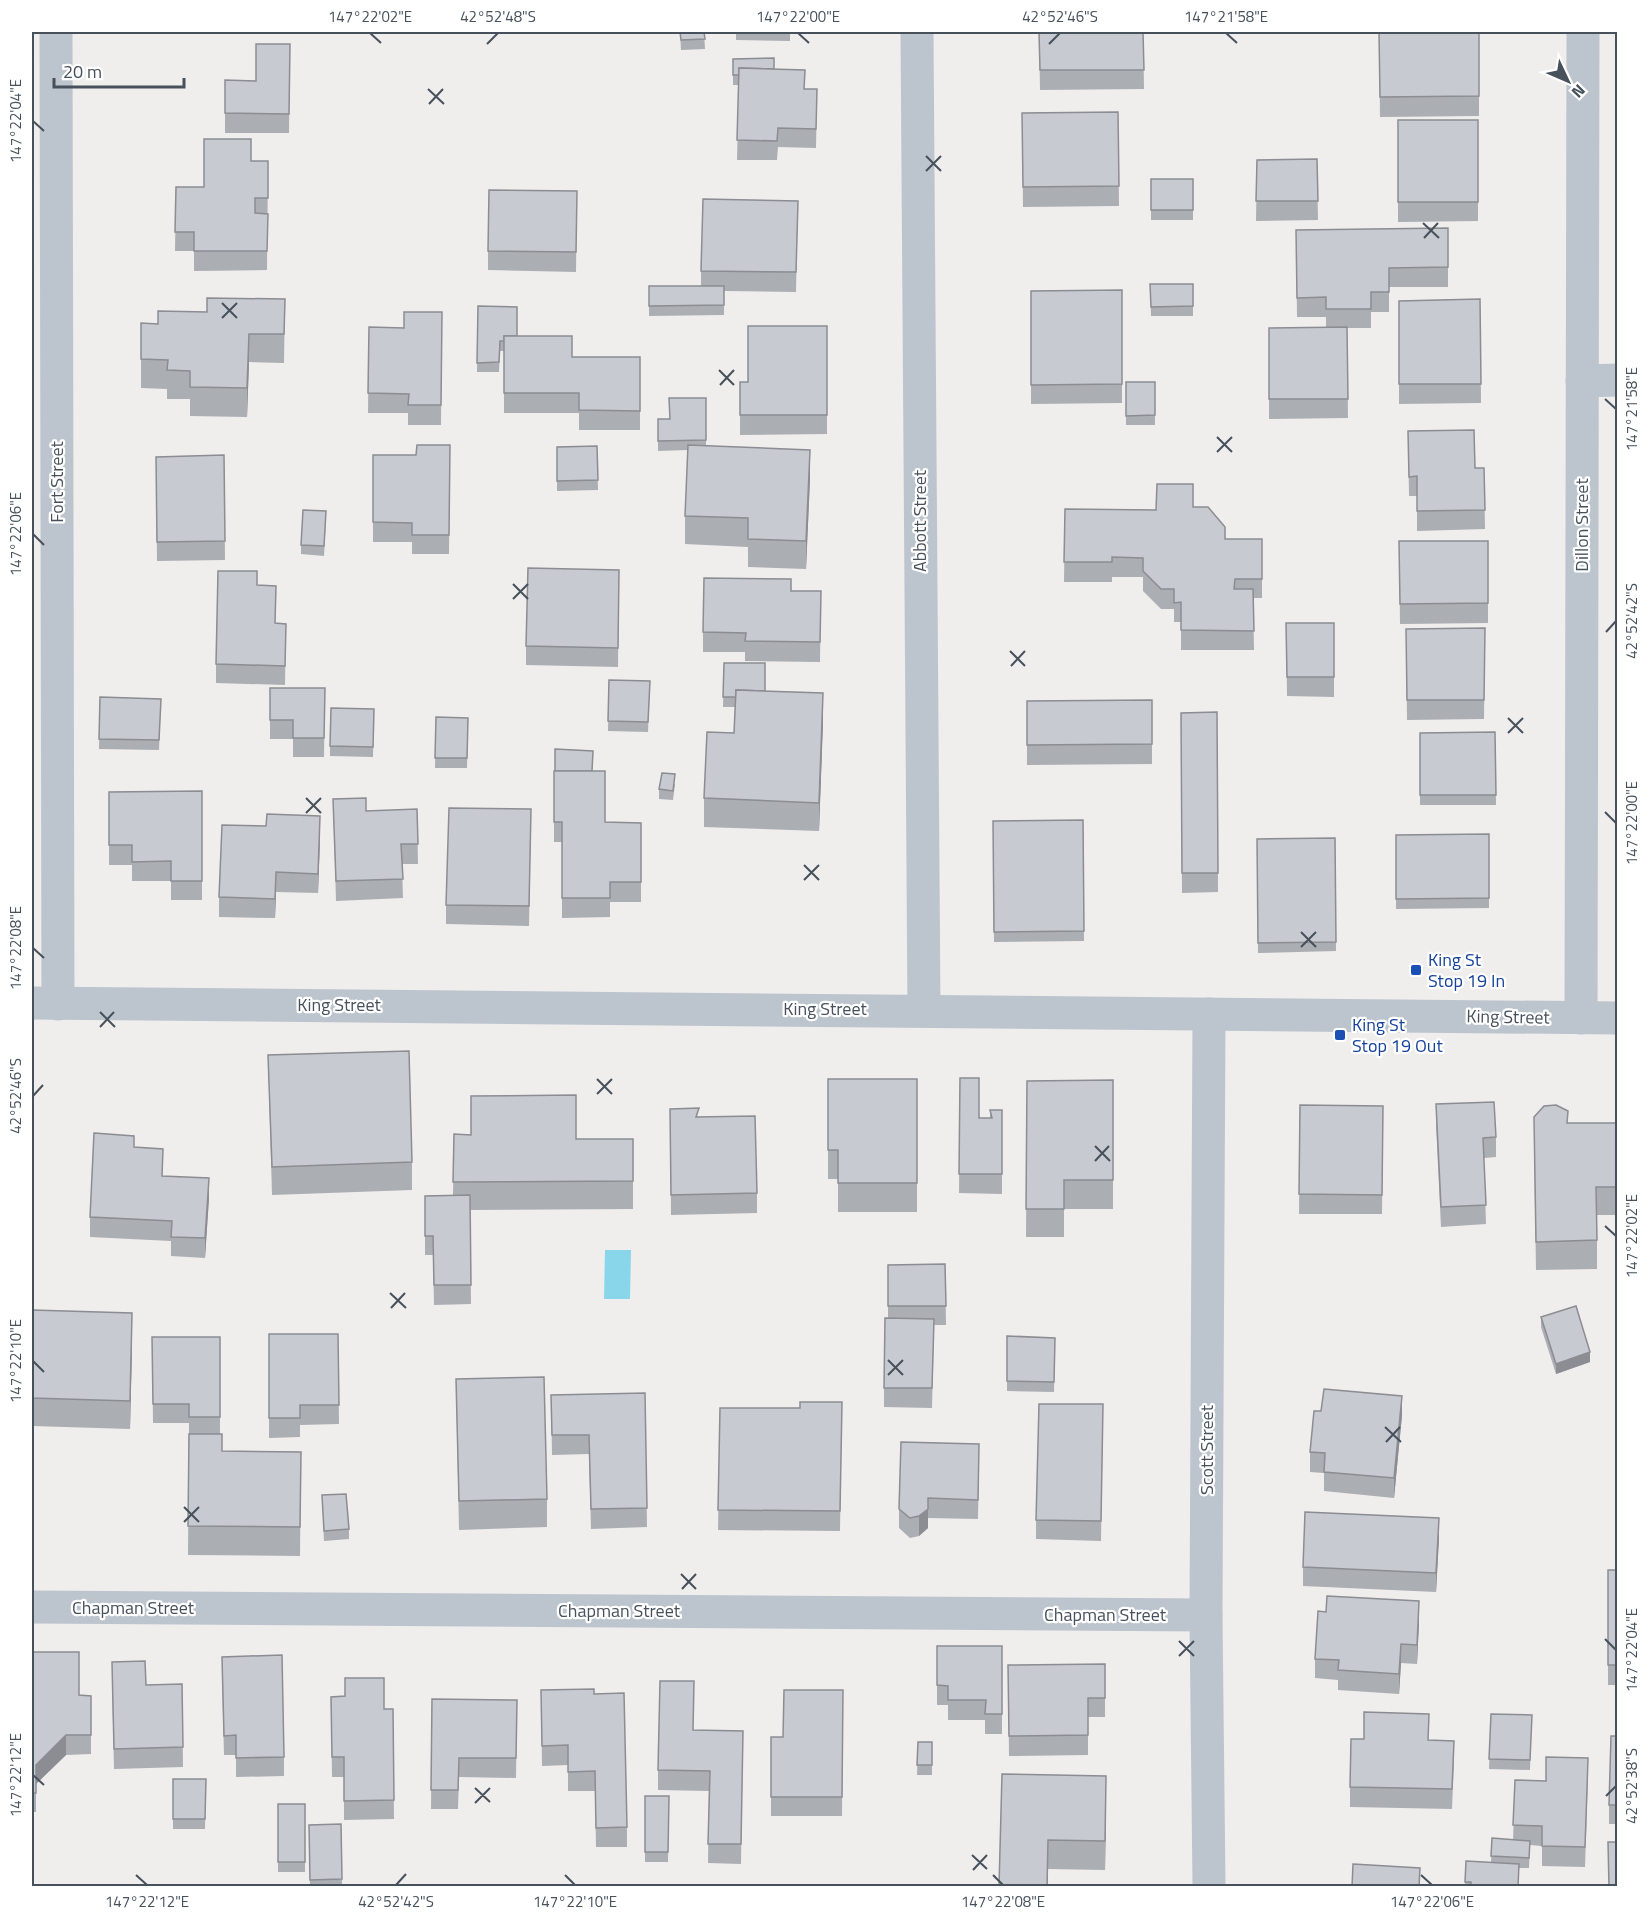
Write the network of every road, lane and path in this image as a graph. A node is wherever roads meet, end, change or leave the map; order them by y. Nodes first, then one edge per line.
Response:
1 (56, 32) edge
2 (917, 32) edge
3 (1583, 32) edge
4 (1617, 380) edge
5 (1582, 381) junction
6 (45, 1003) edge
7 (924, 1010) junction
8 (1209, 1014) junction
9 (1581, 1018) junction
10 (1617, 1018) edge
11 (32, 1607) edge
12 (1206, 1615) junction
13 (1209, 1887) edge

1 - 6 street, Fort Street
2 - 7 street, Abbott Street
3 - 5 street, Dillon Street
4 - 5 street
5 - 9 street, Dillon Street
6 - 7 street, King Street
7 - 8 street, King Street
8 - 9 street, King Street
8 - 12 street, Scott Street
9 - 10 street, King Street
11 - 12 street, Chapman Street
12 - 13 street, Scott Street

